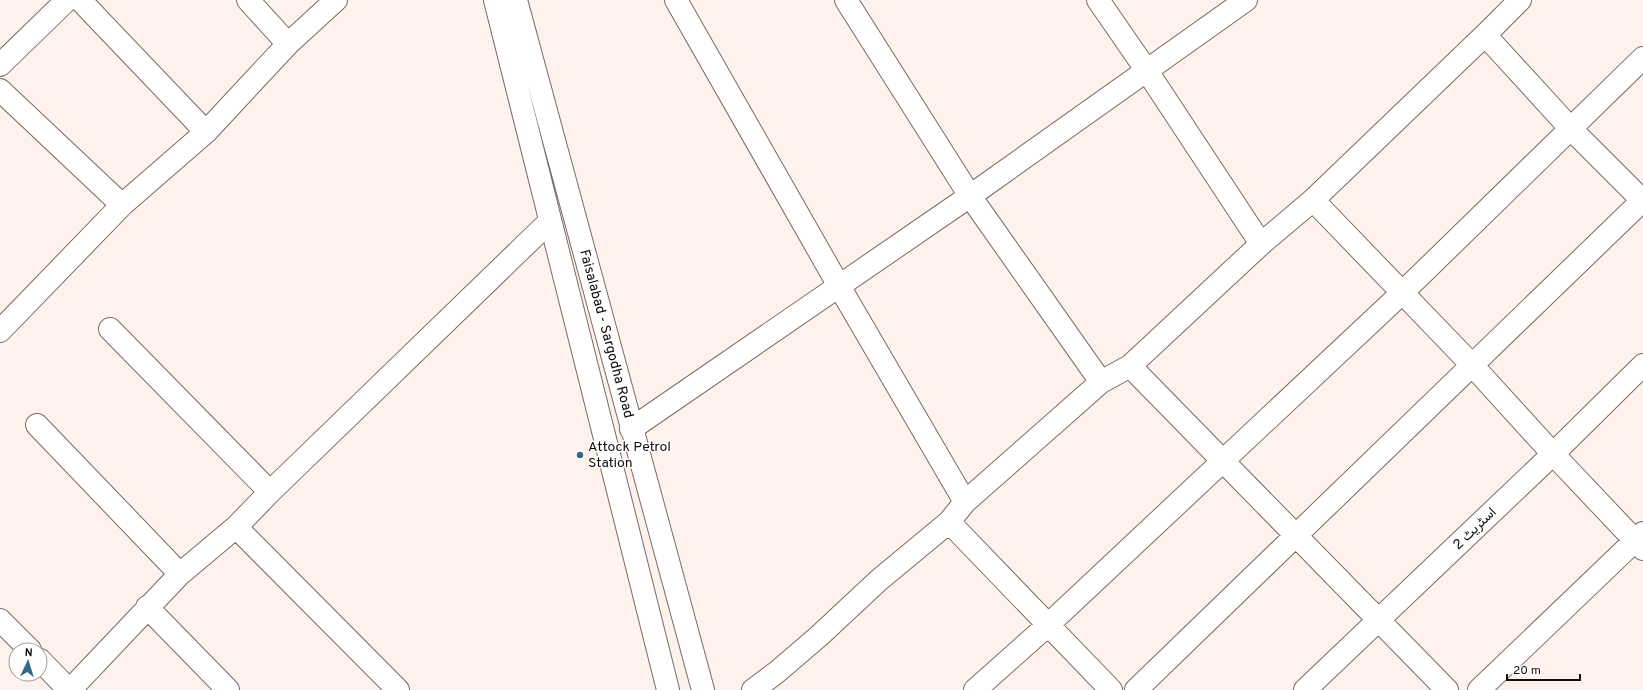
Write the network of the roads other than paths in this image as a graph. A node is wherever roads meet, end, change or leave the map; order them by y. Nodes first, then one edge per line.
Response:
1 (67, 0) edge
2 (80, 0) edge
3 (248, 0) edge
4 (336, 0) edge
5 (494, 0) edge
6 (516, 0) edge
7 (676, 0) edge
8 (846, 0) edge
9 (1098, 0) edge
10 (1246, 0) edge
11 (1520, 0) edge
12 (1485, 35) junction
13 (288, 44) junction
14 (1643, 58) edge
15 (0, 65) edge
16 (1147, 71) junction
17 (0, 90) edge
18 (1571, 129) junction
19 (206, 132) junction
20 (970, 196) junction
21 (1313, 200) junction
22 (1643, 200) edge
23 (122, 206) junction
24 (550, 221) junction
25 (1262, 244) junction
26 (839, 286) junction
27 (1402, 293) junction
28 (110, 329) dead end
29 (0, 331) edge
30 (1472, 365) junction
31 (1643, 365) edge
32 (1130, 366) junction
33 (1101, 382) junction
34 (36, 426) dead end
35 (631, 429) junction
36 (1553, 454) junction
37 (1223, 461) junction
38 (270, 492) junction
39 (965, 502) junction
40 (948, 522) junction
41 (236, 527) junction
42 (1296, 535) junction
43 (1640, 541) edge
44 (180, 574) junction
45 (147, 607) junction
46 (0, 620) edge
47 (1379, 621) junction
48 (1048, 625) junction
49 (22, 642) edge
50 (48, 668) edge
51 (70, 690) edge
52 (228, 690) edge
53 (398, 690) edge
54 (668, 690) edge
55 (703, 690) edge
56 (753, 690) edge
57 (975, 690) edge
58 (1111, 690) edge
59 (1136, 690) edge
60 (1305, 690) edge
61 (1447, 690) edge
62 (1479, 690) edge

1 - 15 street
2 - 19 street
3 - 13 street
4 - 13 street
5 - 24 street, Faisalabad - Sargodha Road
6 - 35 street, Faisalabad - Sargodha Road
7 - 26 street
8 - 20 street
9 - 16 street
10 - 16 street
11 - 12 street
12 - 18 street
12 - 21 street
13 - 19 street
14 - 18 street
16 - 20 street
16 - 25 street
17 - 23 street
18 - 22 street
18 - 27 street
19 - 23 street
20 - 26 street
20 - 33 street
21 - 25 street
21 - 27 street
22 - 30 street
23 - 29 street
24 - 38 street
24 - 54 street, Faisalabad - Sargodha Road
25 - 32 street
26 - 35 street
26 - 39 street
27 - 30 street
27 - 37 street
28 - 38 street
30 - 36 street
30 - 42 street
31 - 36 street, اسٹریٹ 2
32 - 33 street
32 - 37 street
33 - 39 street
34 - 44 street
35 - 55 street, Faisalabad - Sargodha Road
36 - 43 street
36 - 47 street, اسٹریٹ 2
37 - 42 street
37 - 48 street
38 - 41 street
39 - 40 street
40 - 48 street
40 - 56 street
41 - 44 street
41 - 53 street
42 - 47 street
42 - 59 street
43 - 62 street
44 - 45 street
45 - 51 street
45 - 52 street
46 - 49 street
47 - 60 street, اسٹریٹ 2
47 - 61 street
48 - 57 street
48 - 58 street
50 - 51 street

